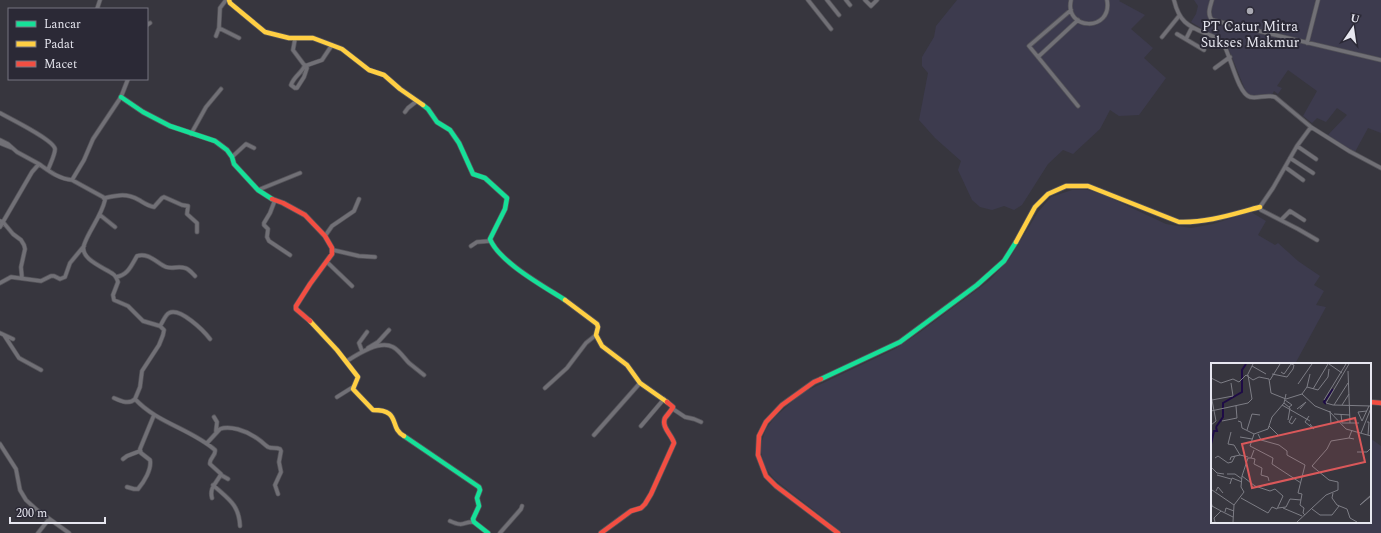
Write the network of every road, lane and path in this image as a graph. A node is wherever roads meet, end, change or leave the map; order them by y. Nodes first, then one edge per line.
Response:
1 (227, 0) edge
2 (808, 0) edge
3 (827, 0) edge
4 (846, 0) edge
5 (865, 0) edge
6 (877, 0) edge
7 (1071, 0) edge
8 (1107, 0) edge
9 (1174, 0) edge
10 (1212, 0) edge
11 (1318, 0) edge
12 (850, 5) dead end
13 (1071, 10) junction
14 (839, 15) dead end
15 (1179, 16) junction
16 (1078, 20) junction
17 (1192, 27) junction
18 (219, 28) junction
19 (831, 29) dead end
20 (1177, 34) dead end
21 (216, 36) dead end
22 (1162, 37) dead end
23 (239, 38) dead end
24 (295, 39) junction
25 (1186, 39) junction
26 (1307, 43) junction
27 (332, 45) junction
28 (1204, 50) dead end
29 (1038, 57) junction
30 (1230, 57) junction
31 (1381, 60) edge
32 (305, 65) junction
33 (1215, 68) dead end
34 (128, 80) edge
35 (221, 89) dead end
36 (121, 97) junction
37 (417, 101) junction
38 (1078, 106) dead end
39 (405, 112) dead end
40 (0, 113) edge
41 (1311, 127) junction
42 (191, 134) junction
43 (0, 140) edge
44 (0, 143) edge
45 (1297, 146) junction
46 (254, 148) dead end
47 (13, 149) junction
48 (232, 157) junction
49 (1290, 158) junction
50 (1316, 159) dead end
51 (39, 164) junction
52 (1285, 168) junction
53 (1381, 168) edge
54 (48, 170) junction
55 (300, 173) dead end
56 (1313, 173) dead end
57 (72, 180) junction
58 (1304, 180) dead end
59 (258, 190) junction
60 (105, 198) junction
61 (359, 199) dead end
62 (275, 200) junction
63 (1260, 207) junction
64 (100, 215) junction
65 (1281, 220) junction
66 (1304, 220) dead end
67 (2, 221) edge
68 (115, 227) dead end
69 (0, 228) edge
70 (197, 232) dead end
71 (325, 236) junction
72 (1317, 240) dead end
73 (490, 241) junction
74 (84, 246) junction
75 (471, 246) dead end
76 (333, 250) junction
77 (290, 255) dead end
78 (375, 257) dead end
79 (327, 262) junction
80 (195, 276) dead end
81 (22, 277) junction
82 (116, 277) junction
83 (0, 284) edge
84 (352, 286) dead end
85 (160, 326) junction
86 (389, 330) dead end
87 (367, 332) dead end
88 (0, 333) edge
89 (4, 335) junction
90 (596, 335) junction
91 (13, 339) dead end
92 (210, 339) dead end
93 (363, 351) junction
94 (347, 361) junction
95 (41, 370) dead end
96 (424, 375) dead end
97 (640, 383) junction
98 (353, 387) junction
99 (545, 388) dead end
100 (114, 398) dead end
101 (135, 398) junction
102 (337, 398) dead end
103 (664, 399) junction
104 (1371, 402) edge
105 (1381, 403) edge
106 (673, 409) junction
107 (154, 415) junction
108 (214, 417) dead end
109 (700, 422) dead end
110 (641, 426) dead end
111 (216, 432) junction
112 (594, 435) dead end
113 (207, 443) junction
114 (0, 444) edge
115 (140, 451) junction
116 (123, 459) dead end
117 (221, 475) junction
118 (228, 478) dead end
119 (213, 485) junction
120 (127, 487) dead end
121 (278, 494) dead end
122 (212, 498) dead end
123 (522, 506) dead end
124 (49, 519) junction
125 (450, 521) dead end
126 (474, 522) junction
127 (240, 526) dead end
128 (38, 533) edge
129 (69, 533) edge
130 (488, 533) edge
131 (500, 533) edge
132 (601, 533) edge
133 (838, 533) edge

1 - 18 street
1 - 24 street
2 - 19 street
3 - 14 street
4 - 12 street
5 - 6 street
7 - 13 street
8 - 16 street
9 - 15 street
10 - 26 street
11 - 26 street
13 - 16 street
13 - 29 street
15 - 17 street
15 - 22 street
16 - 29 street
17 - 25 street
17 - 30 street
18 - 21 street
18 - 23 street
20 - 25 street
24 - 27 street
24 - 32 street
25 - 28 street
26 - 31 street
27 - 32 street
27 - 37 street
29 - 38 street
30 - 33 street
30 - 41 street
32 - 32 street
34 - 36 street
35 - 42 street
36 - 42 street
36 - 57 street
37 - 39 street
37 - 73 street
40 - 54 street
41 - 45 street
41 - 53 street
42 - 48 street
43 - 47 street
44 - 47 street
45 - 49 street
45 - 50 street
46 - 48 street
47 - 51 street
48 - 59 street
49 - 52 street
49 - 56 street
51 - 54 street
51 - 67 street
52 - 58 street
52 - 63 street
54 - 57 street
55 - 59 street
57 - 60 street
59 - 62 street
60 - 64 street
60 - 70 street
61 - 71 street
62 - 71 street
62 - 77 street
63 - 65 street
63 - 133 street
64 - 68 street
64 - 74 street
65 - 66 street
65 - 72 street
67 - 69 street
67 - 81 street
71 - 76 street
73 - 75 street
73 - 90 street
74 - 81 street
74 - 82 street
76 - 78 street
76 - 79 street
79 - 84 street
79 - 94 street
80 - 82 street
81 - 83 street
82 - 85 street
85 - 92 street
85 - 101 street
86 - 93 street
87 - 93 street
88 - 89 street
89 - 91 street
89 - 95 street
90 - 97 street
90 - 99 street
93 - 94 street
93 - 96 street
94 - 98 street
97 - 103 street
97 - 112 street
98 - 102 street
98 - 126 street
100 - 101 street
101 - 107 street
103 - 106 street
103 - 110 street
104 - 105 street
106 - 109 street
106 - 132 street
107 - 113 street
107 - 115 street
108 - 111 street
111 - 113 street
111 - 121 street
113 - 117 street
114 - 124 street
115 - 116 street
115 - 120 street
117 - 118 street
117 - 119 street
119 - 122 street
119 - 127 street
123 - 131 street
124 - 128 street
124 - 129 street
125 - 126 street
126 - 130 street

